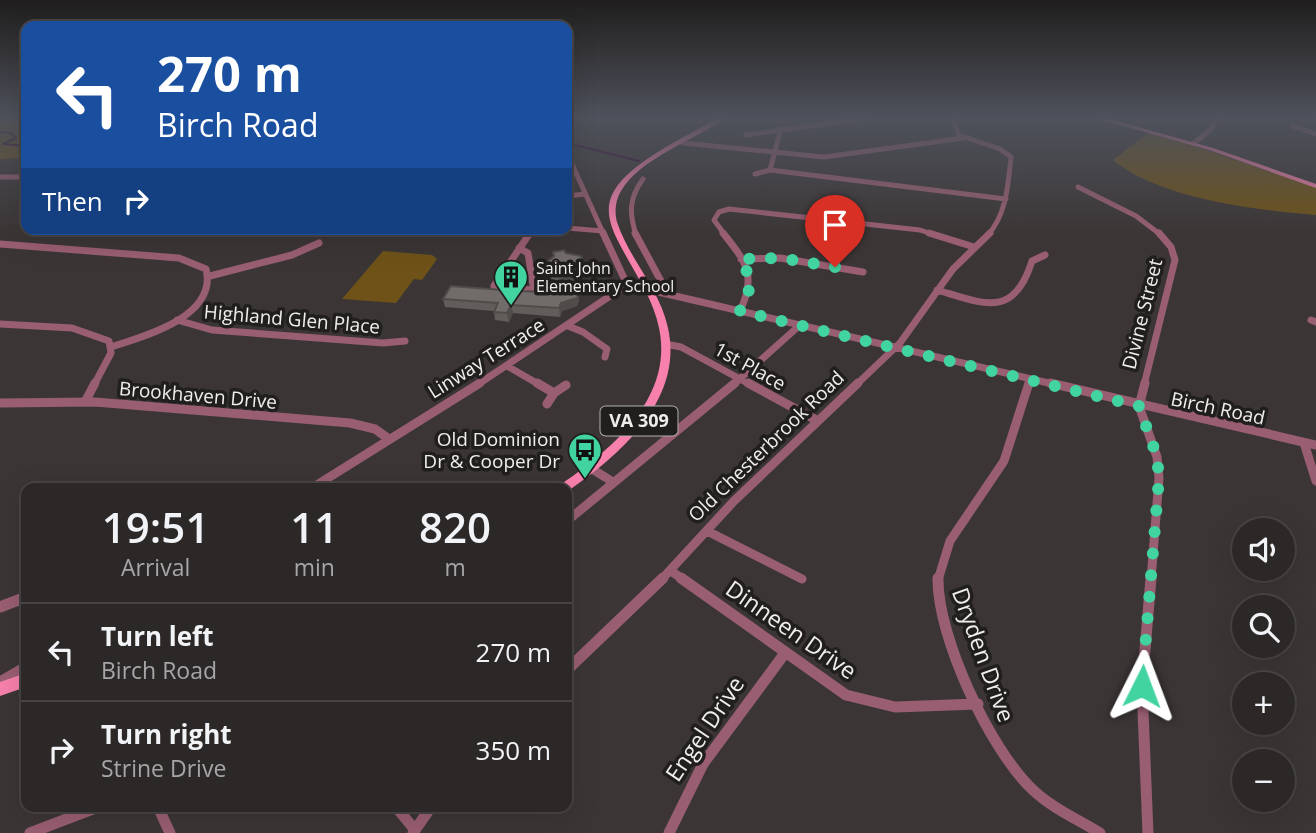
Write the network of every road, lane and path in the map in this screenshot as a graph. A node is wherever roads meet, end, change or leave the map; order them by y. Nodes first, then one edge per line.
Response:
1 (660, 157) edge
2 (771, 157) edge
3 (1011, 157) edge
4 (1231, 157) edge
5 (572, 169) edge
6 (770, 170) junction
7 (755, 174) dead end
8 (0, 177) edge
9 (21, 177) edge
10 (643, 179) dead end
11 (1316, 186) edge
12 (1078, 187) dead end
13 (585, 194) junction
14 (572, 196) edge
15 (1006, 199) junction
16 (572, 228) edge
17 (603, 230) junction
18 (529, 235) edge
19 (319, 243) dead end
20 (0, 244) edge
21 (974, 247) junction
22 (519, 248) junction
23 (1045, 255) dead end
24 (741, 259) junction
25 (863, 272) dead end
26 (210, 276) junction
27 (624, 284) junction
28 (646, 289) junction
29 (937, 290) junction
30 (550, 292) junction
31 (668, 294) junction
32 (740, 311) junction
33 (177, 320) junction
34 (0, 324) edge
35 (800, 325) junction
36 (568, 326) junction
37 (405, 341) dead end
38 (665, 344) junction
39 (111, 347) junction
40 (895, 347) junction
41 (605, 357) dead end
42 (507, 366) junction
43 (740, 379) junction
44 (1030, 379) junction
45 (566, 386) dead end
46 (554, 393) junction
47 (85, 402) junction
48 (0, 403) edge
49 (547, 404) dead end
50 (1139, 406) junction
51 (818, 421) junction
52 (389, 439) junction
53 (1304, 443) junction
54 (1316, 445) edge
55 (592, 469) junction
56 (1316, 481) edge
57 (613, 482) junction
58 (320, 483) edge
59 (571, 483) edge
60 (572, 516) edge
61 (707, 530) junction
62 (671, 571) junction
63 (802, 579) dead end
64 (21, 599) edge
65 (0, 607) edge
66 (785, 653) junction
67 (572, 665) edge
68 (21, 670) edge
69 (0, 682) edge
70 (21, 682) edge
71 (0, 689) edge
72 (978, 704) junction
73 (85, 812) edge
74 (160, 812) edge
75 (400, 812) edge
76 (427, 812) edge
77 (414, 831) edge
78 (672, 832) edge
79 (30, 833) edge
80 (170, 833) edge
81 (1100, 833) edge
82 (1147, 833) edge

1 - 28 main road, VA 309
2 - 6 street
3 - 15 street, Old Chesterbrook Road
4 - 11 main road
5 - 13 street
6 - 7 street
6 - 15 street
8 - 9 street
10 - 31 street
12 - 50 street, Divine Street
13 - 14 street
13 - 17 street
15 - 21 street, Old Chesterbrook Road
16 - 17 street
17 - 27 street
18 - 22 street
19 - 26 street
20 - 26 street
21 - 24 street
21 - 29 street, Old Chesterbrook Road
22 - 30 street
22 - 30 street, Birch Road
23 - 29 street
24 - 25 street
24 - 32 street
26 - 33 street
27 - 28 street, Birch Road
27 - 30 street, Birch Road
27 - 36 street, Linway Terrace
28 - 31 street, Birch Road
28 - 38 main road, VA 309
29 - 40 street, Old Chesterbrook Road
31 - 32 street, Birch Road
32 - 35 street, Birch Road
33 - 37 street, Highland Glen Place
33 - 39 street
34 - 39 street
35 - 40 street, Birch Road
35 - 43 street
36 - 41 street
36 - 42 street, Linway Terrace
38 - 43 street, 1st Place
38 - 55 main road, VA 309
39 - 47 street
40 - 44 street, Birch Road
40 - 51 street, Old Chesterbrook Road
42 - 46 street
42 - 52 street, Linway Terrace
43 - 51 street, 1st Place
43 - 57 street
44 - 50 street, Birch Road
44 - 72 street, Dryden Drive
45 - 46 street
46 - 49 street
47 - 48 street, Brookhaven Drive
47 - 52 street, Brookhaven Drive
50 - 53 street, Birch Road
50 - 82 street
51 - 61 street, Old Chesterbrook Road
52 - 58 street, Linway Terrace
53 - 54 street, Birch Road
53 - 56 street
55 - 57 street
55 - 59 main road, VA 309
57 - 60 street
61 - 62 street, Old Chesterbrook Road
61 - 63 street
62 - 66 street, Dinneen Drive
62 - 67 street, Old Chesterbrook Road
64 - 65 street
66 - 72 street, Dinneen Drive
66 - 78 street, Engel Drive
68 - 69 street
70 - 71 main road
72 - 81 street, Dryden Drive
73 - 79 street
74 - 80 street
75 - 77 street
76 - 77 street

